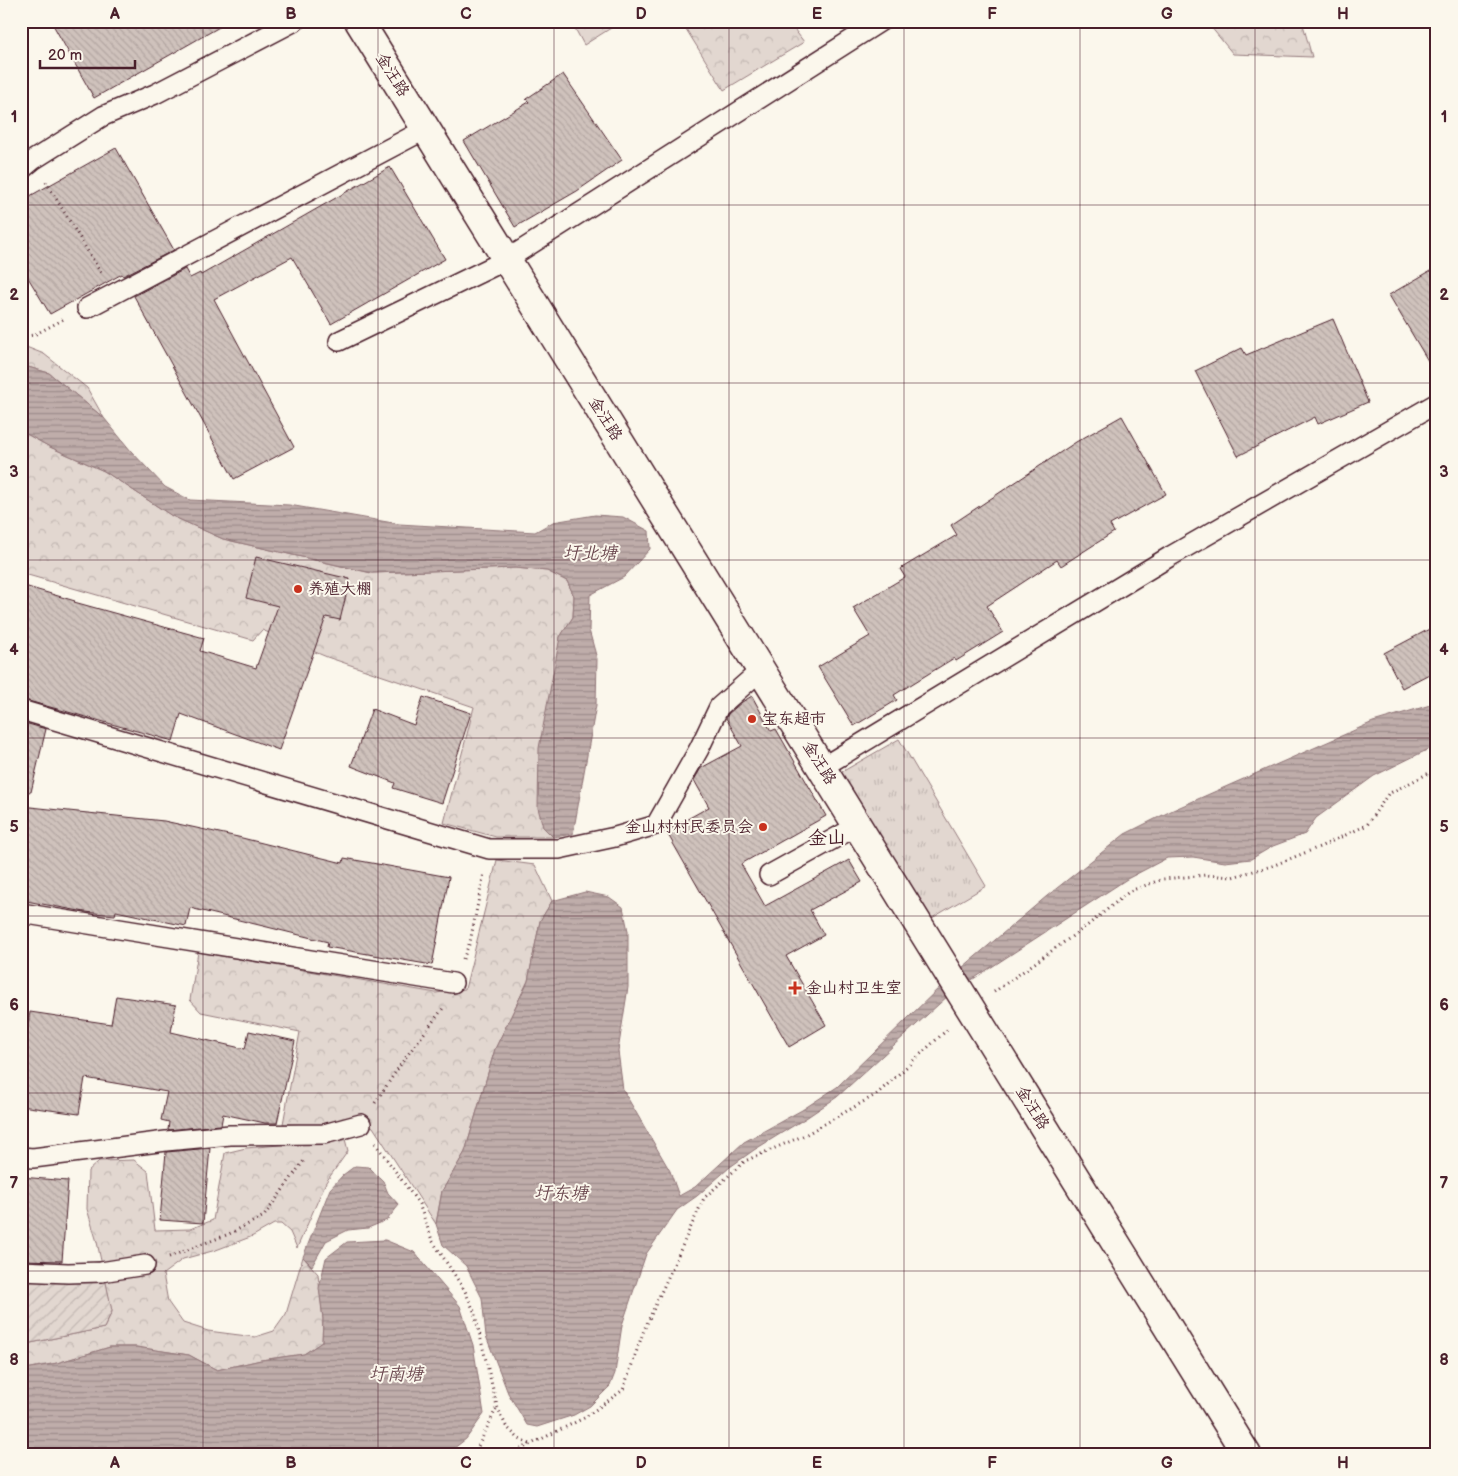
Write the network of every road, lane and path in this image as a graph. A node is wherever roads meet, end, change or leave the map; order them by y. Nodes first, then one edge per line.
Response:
1 (295, 21) edge
2 (359, 21) edge
3 (881, 21) edge
4 (426, 129) junction
5 (27, 165) edge
6 (506, 260) junction
7 (113, 293) junction
8 (86, 308) joint
9 (21, 338) edge
10 (339, 341) dead end
11 (1437, 403) edge
12 (761, 670) junction
13 (21, 710) edge
14 (821, 768) junction
15 (1437, 769) edge
16 (857, 826) junction
17 (769, 875) dead end
18 (21, 913) edge
19 (453, 983) dead end
20 (970, 1009) junction
21 (361, 1124) joint
22 (324, 1134) junction
23 (21, 1157) edge
24 (145, 1264) joint
25 (21, 1271) edge
26 (497, 1406) junction
27 (531, 1444) junction
28 (474, 1455) edge
29 (496, 1455) edge
30 (1247, 1455) edge

1 - 5 lane
2 - 4 street, 金汪路
3 - 6 lane
4 - 6 street, 金汪路
4 - 7 lane
5 - 7 path
6 - 10 lane
6 - 12 street, 金汪路
7 - 8 lane
8 - 9 path
11 - 14 lane
12 - 13 lane
12 - 14 street, 金汪路
14 - 16 street, 金汪路
15 - 20 path
16 - 17 lane
16 - 20 street, 金汪路
18 - 19 lane
20 - 27 path
20 - 30 street, 金汪路
21 - 22 lane
21 - 26 path
22 - 23 lane
22 - 24 path
24 - 25 lane
26 - 27 path
26 - 28 path
27 - 29 path

